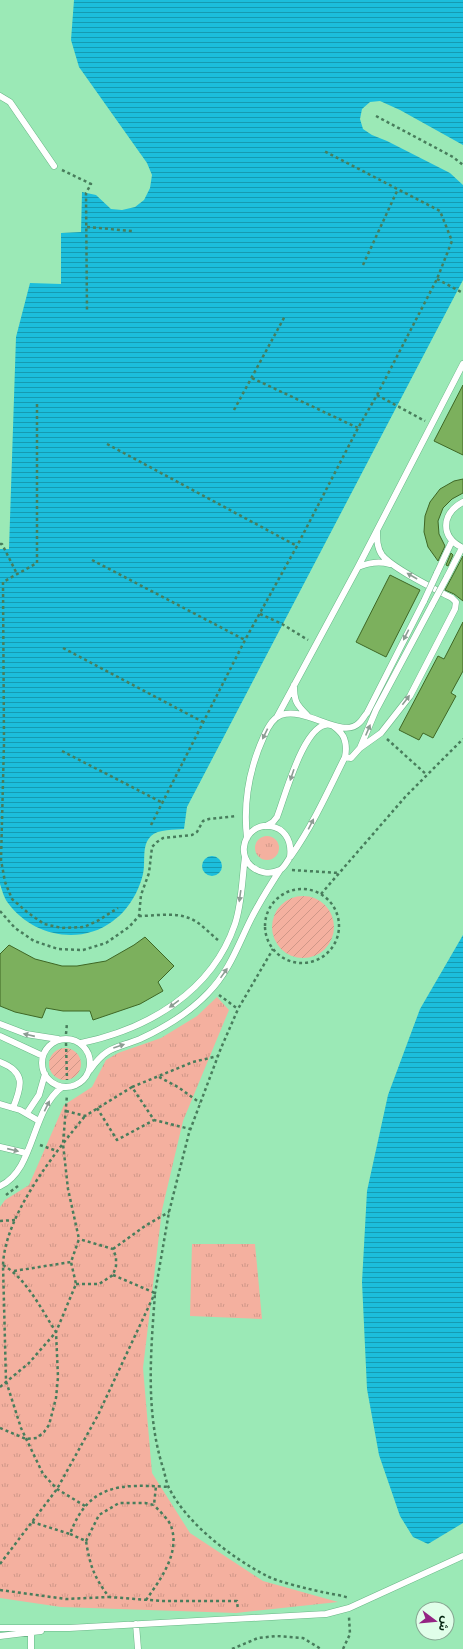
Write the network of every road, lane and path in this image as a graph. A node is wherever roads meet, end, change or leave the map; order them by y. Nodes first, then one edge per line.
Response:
1 (0, 96) edge
2 (376, 116) dead end
3 (324, 151) dead end
4 (463, 165) edge
5 (54, 166) joint
6 (398, 189) junction
7 (87, 227) junction
8 (132, 231) dead end
9 (363, 265) dead end
10 (437, 278) junction
11 (463, 293) edge
12 (87, 312) dead end
13 (285, 316) dead end
14 (463, 364) edge
15 (252, 378) junction
16 (377, 396) junction
17 (37, 404) dead end
18 (234, 410) dead end
19 (432, 424) junction
20 (358, 428) junction
21 (107, 444) dead end
22 (463, 502) edge
23 (377, 528) junction
24 (452, 541) junction
25 (0, 544) edge
26 (297, 546) junction
27 (463, 548) edge
28 (92, 560) dead end
29 (392, 564) junction
30 (358, 567) junction
31 (17, 574) junction
32 (260, 614) junction
33 (245, 640) junction
34 (315, 645) junction
35 (63, 648) dead end
36 (294, 684) junction
37 (308, 715) junction
38 (277, 717) junction
39 (203, 722) junction
40 (331, 725) junction
41 (381, 733) junction
42 (463, 739) edge
43 (360, 748) junction
44 (62, 750) dead end
45 (345, 757) junction
46 (427, 775) junction
47 (161, 802) junction
48 (246, 815) junction
49 (151, 825) dead end
50 (266, 826) junction
51 (247, 838) junction
52 (290, 857) junction
53 (245, 858) junction
54 (280, 870) junction
55 (340, 873) junction
56 (321, 894) junction
57 (118, 908) dead end
58 (0, 911) edge
59 (139, 916) junction
60 (225, 946) junction
61 (273, 949) junction
62 (211, 990) junction
63 (238, 1009) junction
64 (0, 1024) edge
65 (0, 1036) edge
66 (60, 1039) junction
67 (81, 1043) junction
68 (43, 1056) junction
69 (218, 1056) junction
70 (0, 1062) edge
71 (90, 1070) junction
72 (45, 1074) junction
73 (158, 1077) junction
74 (62, 1087) junction
75 (132, 1087) junction
76 (200, 1103) junction
77 (0, 1104) edge
78 (13, 1108) junction
79 (97, 1108) junction
80 (66, 1111) dead end
81 (27, 1113) junction
82 (85, 1116) junction
83 (154, 1120) junction
84 (39, 1121) junction
85 (190, 1129) junction
86 (63, 1144) junction
87 (40, 1145) dead end
88 (0, 1147) edge
89 (56, 1152) junction
90 (26, 1153) junction
91 (0, 1186) edge
92 (169, 1212) junction
93 (15, 1220) junction
94 (0, 1221) edge
95 (79, 1239) junction
96 (113, 1249) junction
97 (0, 1252) edge
98 (4, 1255) junction
99 (71, 1262) junction
100 (3, 1265) junction
101 (14, 1271) junction
102 (113, 1275) junction
103 (76, 1284) junction
104 (155, 1293) junction
105 (56, 1332) junction
106 (6, 1381) junction
107 (0, 1387) edge
108 (0, 1428) edge
109 (26, 1439) junction
110 (156, 1486) junction
111 (169, 1487) junction
112 (57, 1489) junction
113 (154, 1504) junction
114 (84, 1506) junction
115 (32, 1522) junction
116 (70, 1534) junction
117 (86, 1541) junction
118 (463, 1556) edge
119 (0, 1564) edge
120 (0, 1590) edge
121 (110, 1597) junction
122 (146, 1600) junction
123 (349, 1608) junction
124 (239, 1619) junction
125 (136, 1624) junction
126 (0, 1628) edge
127 (69, 1628) junction
128 (31, 1633) junction
129 (0, 1636) edge
130 (31, 1649) edge
131 (138, 1649) edge
132 (232, 1649) edge
133 (321, 1649) edge
134 (343, 1649) edge

1 - 5 lane
2 - 4 path
3 - 6 path
5 - 7 path
6 - 9 path
6 - 10 path
7 - 8 path
7 - 12 path
10 - 11 path
10 - 16 path
13 - 15 path
14 - 19 lane
15 - 18 path
15 - 20 path
16 - 19 path
16 - 20 path
17 - 31 path
19 - 23 lane
20 - 26 path
21 - 26 path
22 - 24 lane
23 - 29 lane
23 - 30 lane
24 - 27 lane
24 -> 40 lane, bridge
25 - 31 path
26 - 32 path
43 -> 27 lane, bridge
28 - 33 path
29 - 30 lane
41 -> 29 lane
30 - 34 lane
31 - 57 path
32 - 33 path
32 - 34 path
33 - 39 path
34 - 36 lane
35 - 39 path
36 - 37 lane
36 - 38 lane
37 - 38 lane
37 - 40 lane
38 -> 48 lane
39 - 47 path
40 - 45 lane
40 -> 50 lane
41 - 43 lane
41 - 46 path
42 - 46 path
43 - 45 lane
44 - 47 path
52 -> 45 lane
46 - 55 path
47 - 49 path
48 - 51 lane
48 - 59 path
50 - 51 lane
50 - 52 lane
51 - 53 lane
52 - 54 lane
53 - 54 lane
53 -> 60 lane
54 - 55 path
62 -> 54 lane
55 - 56 path
56 - 61 path
56 - 61 path
58 - 59 path
59 - 60 path
60 -> 67 lane
61 - 63 path
62 - 63 path
71 -> 62 lane
63 - 69 path
66 -> 64 lane
65 - 68 lane
66 - 67 lane
66 - 68 lane
67 - 71 lane
68 - 72 lane
69 - 73 path
69 - 76 path
70 - 78 lane
71 - 74 lane
72 - 74 lane
72 - 81 lane
73 - 75 path
73 - 76 path
84 -> 74 lane
75 - 79 path
75 - 83 path
76 - 85 path
77 - 78 lane
78 - 81 lane
79 - 82 path
79 - 83 path
80 - 82 path
81 - 84 lane
82 - 86 path
83 - 85 path
84 - 90 lane
85 - 92 path
86 - 89 path
86 - 95 path
87 - 89 path
88 -> 90 lane
89 - 93 path
90 - 91 lane
92 - 96 path
92 - 104 path
93 - 94 path
93 - 98 path
95 - 96 path
95 - 99 path
96 - 102 path
97 - 98 path
98 - 100 path
99 - 101 path
99 - 103 path
100 - 101 path
100 - 106 path
101 - 105 path
102 - 103 path
102 - 104 path
103 - 105 path
104 - 111 path
104 - 112 path
105 - 106 path
105 - 109 path
106 - 107 path
106 - 109 path
108 - 109 path
109 - 112 path
110 - 111 path
110 - 113 path
110 - 114 path
111 - 123 path
112 - 114 path
112 - 115 path
113 - 117 path
113 - 122 path
114 - 116 path
115 - 116 path
115 - 119 path
116 - 117 path
117 - 121 path
118 - 123 lane
120 - 121 path
121 - 122 path
122 - 124 path
123 - 124 lane
123 - 134 path
124 - 125 lane
125 - 127 lane
125 - 131 lane
126 - 127 lane
127 - 128 lane
128 - 129 lane
128 - 130 lane
132 - 133 path

